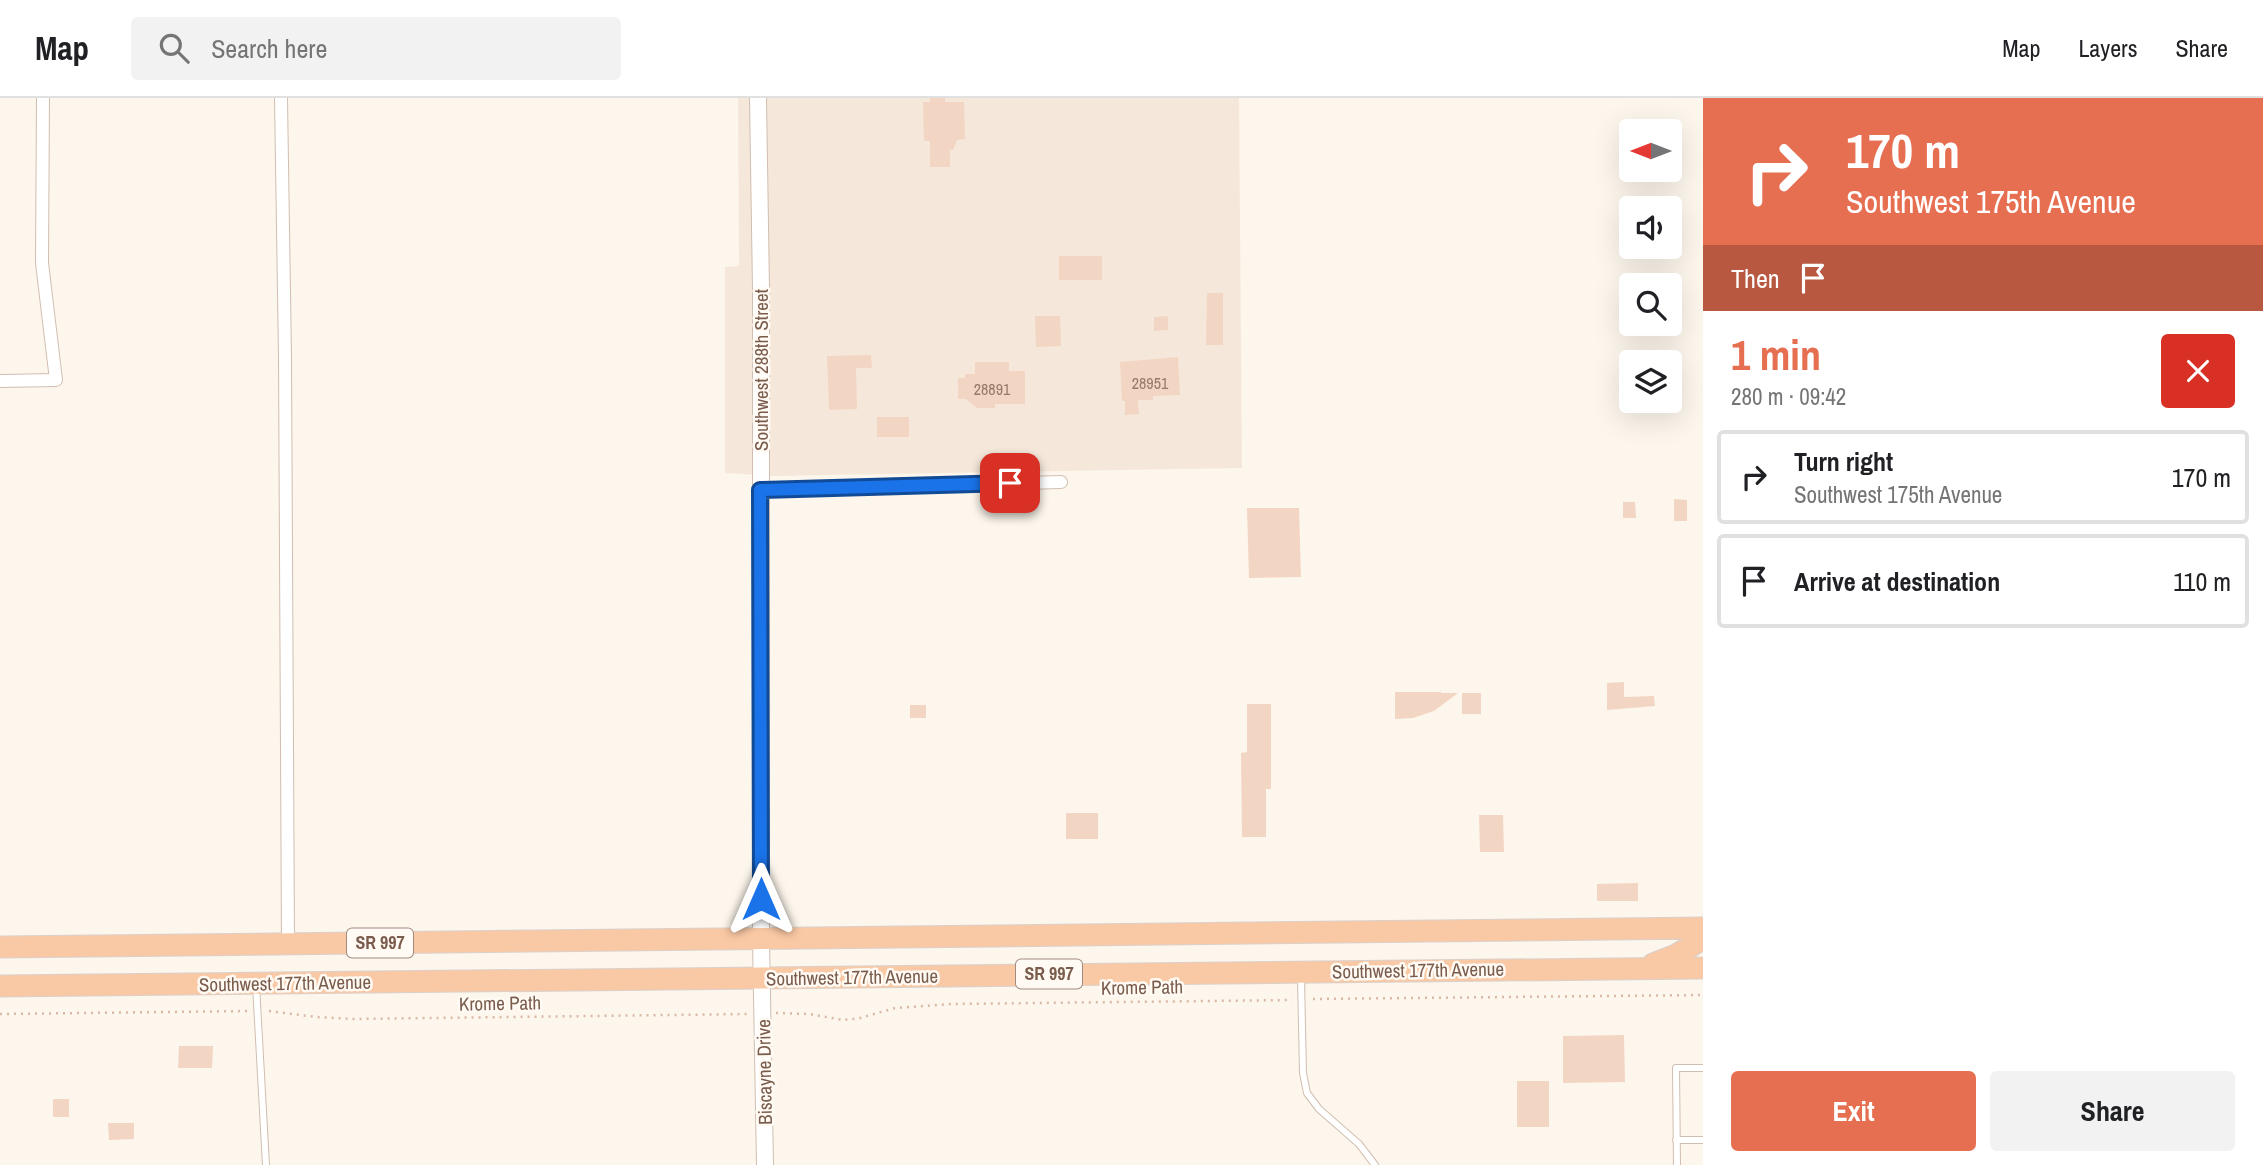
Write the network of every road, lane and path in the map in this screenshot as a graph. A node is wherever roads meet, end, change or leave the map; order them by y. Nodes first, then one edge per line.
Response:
1 (43, 98) edge
2 (281, 98) edge
3 (758, 98) edge
4 (0, 381) edge
5 (1061, 482) dead end
6 (760, 490) junction
7 (1703, 928) edge
8 (761, 939) junction
9 (1703, 939) edge
10 (288, 944) junction
11 (0, 947) edge
12 (1644, 968) junction
13 (1703, 968) edge
14 (1301, 972) junction
15 (763, 979) junction
16 (256, 983) junction
17 (0, 986) edge
18 (1703, 995) edge
19 (1311, 999) dead end
20 (1292, 1000) dead end
21 (246, 1011) dead end
22 (268, 1011) dead end
23 (784, 1013) dead end
24 (0, 1014) edge
25 (732, 1014) dead end
26 (1703, 1068) edge
27 (1676, 1140) junction
28 (1703, 1140) edge
29 (266, 1165) edge
30 (765, 1165) edge
31 (1375, 1165) edge
32 (1676, 1165) edge

1 - 4 street
2 - 10 street
3 - 6 street, Southwest 288th Street
5 - 6 street
6 - 8 street, Southwest 288th Street
7 - 8 highway, Southwest 177th Avenue / SR 997
8 - 10 highway, Southwest 177th Avenue / SR 997
8 - 15 street, Southwest 288th Street
9 - 12 highway
10 - 11 highway, Southwest 177th Avenue / SR 997
12 - 13 highway, Southwest 177th Avenue / SR 997
12 - 14 highway, Southwest 177th Avenue / SR 997
14 - 15 highway, Southwest 177th Avenue / SR 997
14 - 31 lane
15 - 16 highway, Southwest 177th Avenue / SR 997
15 - 30 street, Biscayne Drive
16 - 17 highway, Southwest 177th Avenue / SR 997
16 - 29 lane
18 - 19 path
20 - 23 path, Krome Path
21 - 24 path
22 - 25 path, Krome Path
26 - 27 lane
27 - 28 lane
27 - 32 lane

